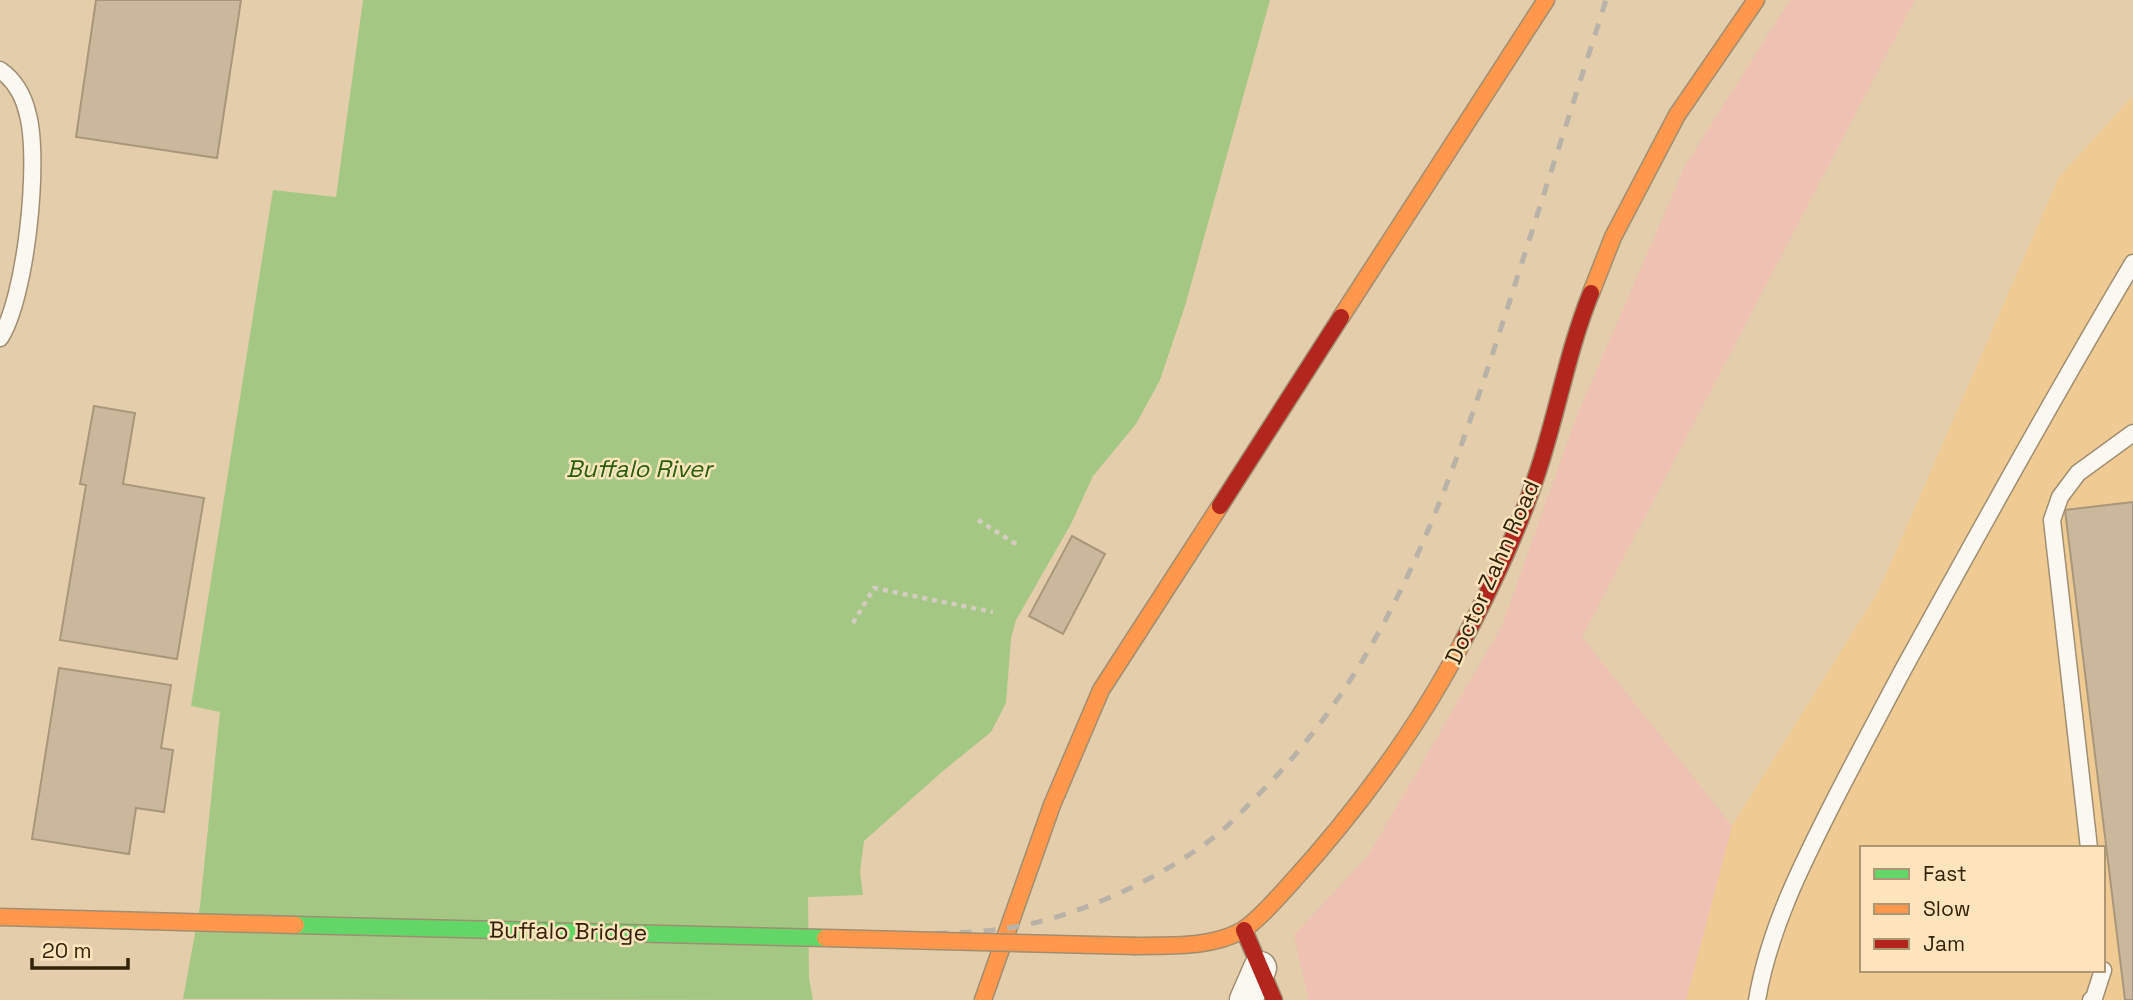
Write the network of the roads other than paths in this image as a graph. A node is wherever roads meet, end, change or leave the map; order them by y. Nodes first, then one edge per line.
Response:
1 (1546, 0) edge
2 (1756, 0) edge
3 (0, 70) edge
4 (2133, 262) edge
5 (0, 338) edge
6 (2133, 433) edge
7 (2089, 846) edge
8 (0, 917) edge
9 (1244, 930) junction
10 (1136, 946) joint
11 (1260, 968) junction
12 (2102, 972) edge
13 (983, 1000) edge
14 (1246, 1000) edge
15 (1274, 1000) edge
16 (1757, 1000) edge
17 (2091, 1000) edge

1 - 13 street
2 - 9 street, Doctor Zahn Road
3 - 5 lane
4 - 16 lane
6 - 7 lane
8 - 10 street, Buffalo Bridge, bridge
9 - 10 street, Doctor Zahn Road
9 - 11 street
11 - 14 street
11 - 15 street
12 - 17 lane

